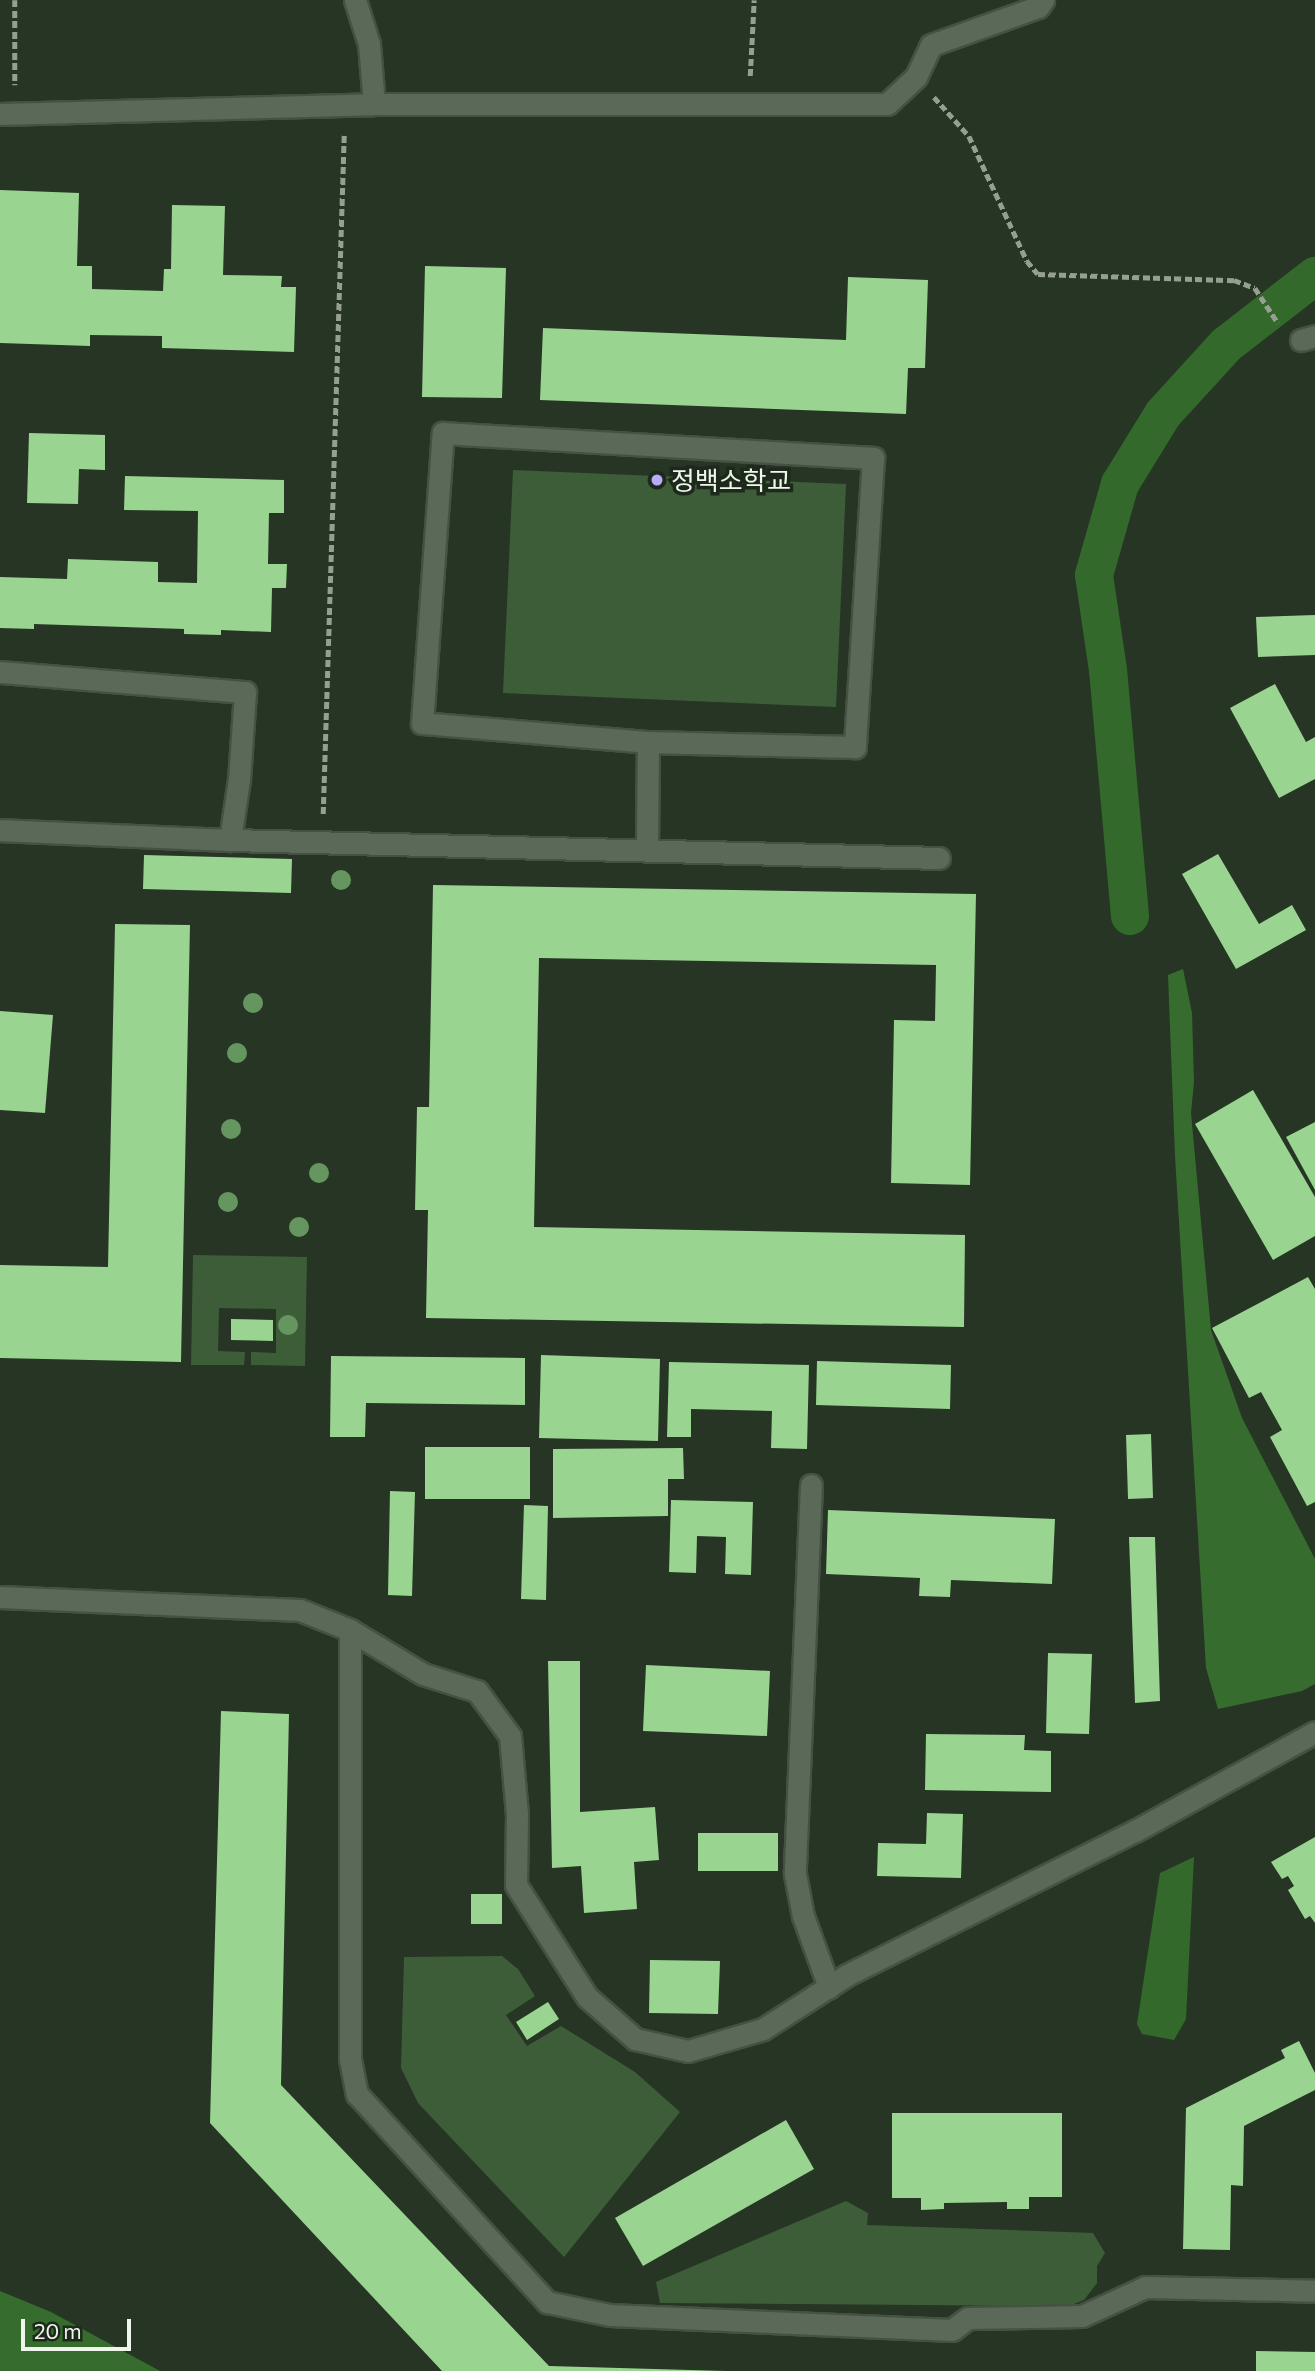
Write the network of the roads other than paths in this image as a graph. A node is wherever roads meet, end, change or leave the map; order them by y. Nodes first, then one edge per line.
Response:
1 (355, 0) edge
2 (1043, 0) edge
3 (374, 104) junction
4 (7, 114) edge
5 (0, 672) edge
6 (648, 742) junction
7 (0, 830) edge
8 (230, 840) junction
9 (647, 849) junction
10 (939, 858) dead end
11 (811, 1485) dead end
12 (0, 1597) edge
13 (351, 1630) junction
14 (1315, 1732) edge
15 (829, 1987) junction
16 (1315, 2291) edge

1 - 3 street
2 - 3 street
3 - 4 street
5 - 8 street
6 - 6 street
6 - 9 street
7 - 8 street
8 - 9 street
9 - 10 street
11 - 15 street
12 - 13 street
13 - 15 street
13 - 16 street
14 - 15 street

